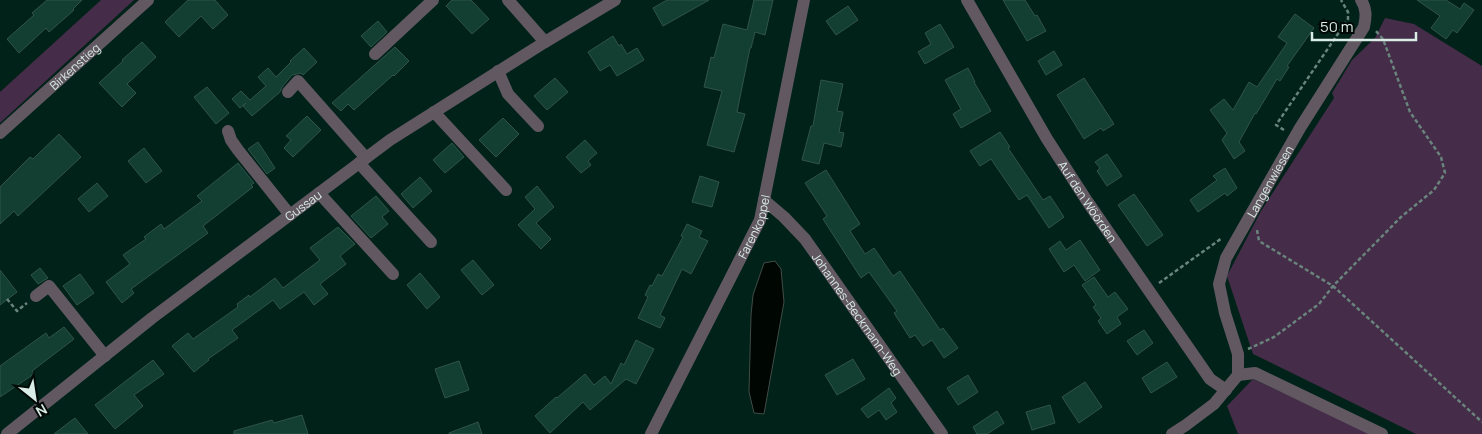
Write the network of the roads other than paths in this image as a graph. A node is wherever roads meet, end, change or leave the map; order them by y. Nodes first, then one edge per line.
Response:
1 (148, 0) edge
2 (433, 0) edge
3 (508, 0) edge
4 (615, 0) edge
5 (804, 0) edge
6 (967, 0) edge
7 (1361, 0) edge
8 (546, 42) junction
9 (375, 54) dead end
10 (498, 72) junction
11 (288, 92) dead end
12 (434, 112) junction
13 (538, 126) dead end
14 (228, 131) dead end
15 (0, 133) edge
16 (362, 161) junction
17 (506, 190) dead end
18 (320, 193) junction
19 (764, 200) junction
20 (290, 215) junction
21 (431, 242) dead end
22 (393, 274) dead end
23 (36, 296) road end
24 (105, 356) junction
25 (1238, 375) junction
26 (1226, 390) junction
27 (7, 434) edge
28 (651, 434) edge
29 (942, 434) edge
30 (1172, 434) edge
31 (1382, 434) edge

1 - 15 street, Birkenstieg
2 - 9 street
3 - 8 street
4 - 8 street, Gussau
5 - 19 street, Farenkoppel
6 - 26 street, Auf den Wöörden
7 - 25 street, Langenwiesen
8 - 10 street, Gussau
10 - 12 street, Gussau
10 - 13 street
11 - 16 street
12 - 16 street, Gussau
12 - 17 street
14 - 20 street
16 - 18 street, Gussau
16 - 21 street
18 - 20 street, Gussau
18 - 22 street
19 - 28 street, Farenkoppel
19 - 29 street, Johannes-Beckmann-Weg
20 - 24 street, Gussau
23 - 24 street
24 - 27 street, Gussau
25 - 26 street
25 - 31 street
26 - 30 street

